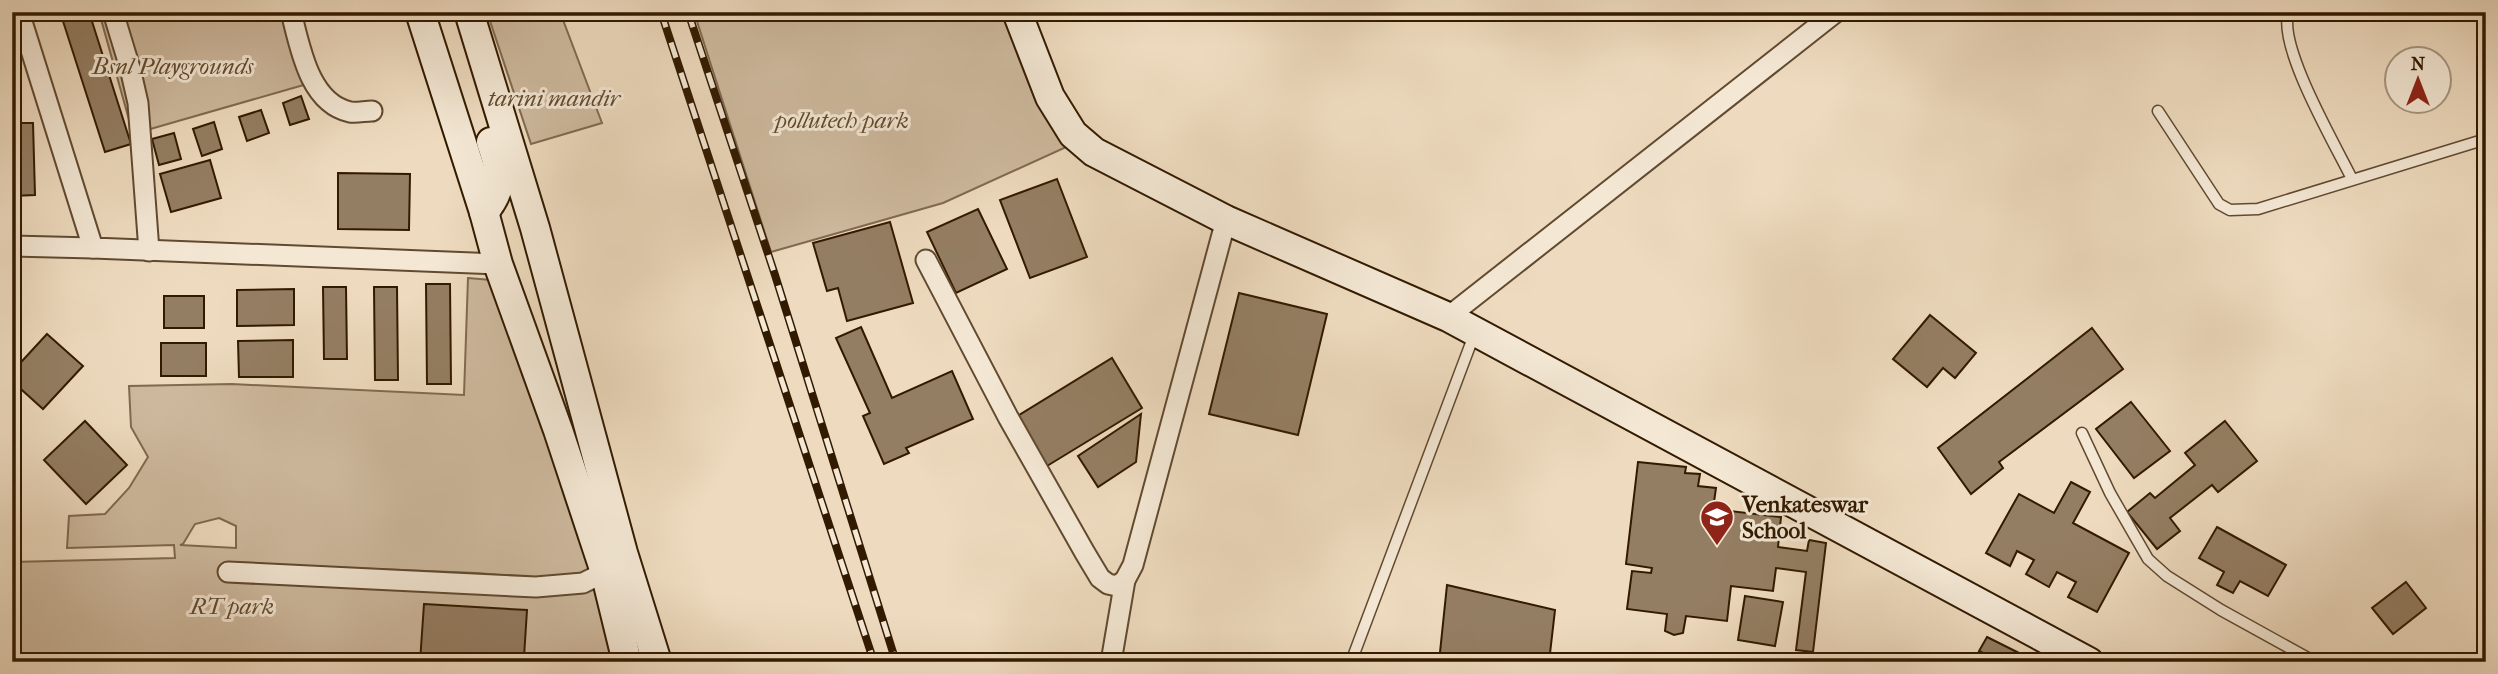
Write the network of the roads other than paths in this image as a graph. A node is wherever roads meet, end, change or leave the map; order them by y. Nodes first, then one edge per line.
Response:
1 (19, 12) edge
2 (113, 12) edge
3 (291, 12) edge
4 (420, 12) edge
5 (450, 12) edge
6 (469, 12) edge
7 (2288, 12) edge
8 (1022, 13) edge
9 (1828, 15) edge
10 (372, 111) dead end
11 (2158, 111) dead end
12 (2486, 139) edge
13 (499, 165) junction
14 (2352, 179) junction
15 (527, 200) junction
16 (484, 212) junction
17 (1226, 219) junction
18 (12, 246) edge
19 (93, 248) junction
20 (149, 251) junction
21 (926, 260) dead end
22 (498, 264) junction
23 (1448, 317) junction
24 (1475, 332) junction
25 (2082, 433) dead end
26 (228, 572) dead end
27 (605, 572) junction
28 (1125, 580) junction
29 (627, 662) edge
30 (657, 662) edge
31 (1111, 662) edge
32 (1352, 662) edge
33 (2089, 662) edge
34 (2315, 662) edge

1 - 19 street
2 - 20 street
3 - 10 street
4 - 16 street
5 - 13 street
6 - 15 street
7 - 14 lane
8 - 17 street
9 - 23 street
11 - 14 lane
12 - 14 lane
13 - 15 street
13 - 16 street
15 - 30 street
16 - 22 street
17 - 23 street
17 - 28 street
18 - 19 street
19 - 20 street
20 - 22 street
21 - 28 street
22 - 27 street
23 - 24 street
24 - 32 lane
24 - 33 street
25 - 34 lane
26 - 27 street
27 - 29 street
28 - 31 street

